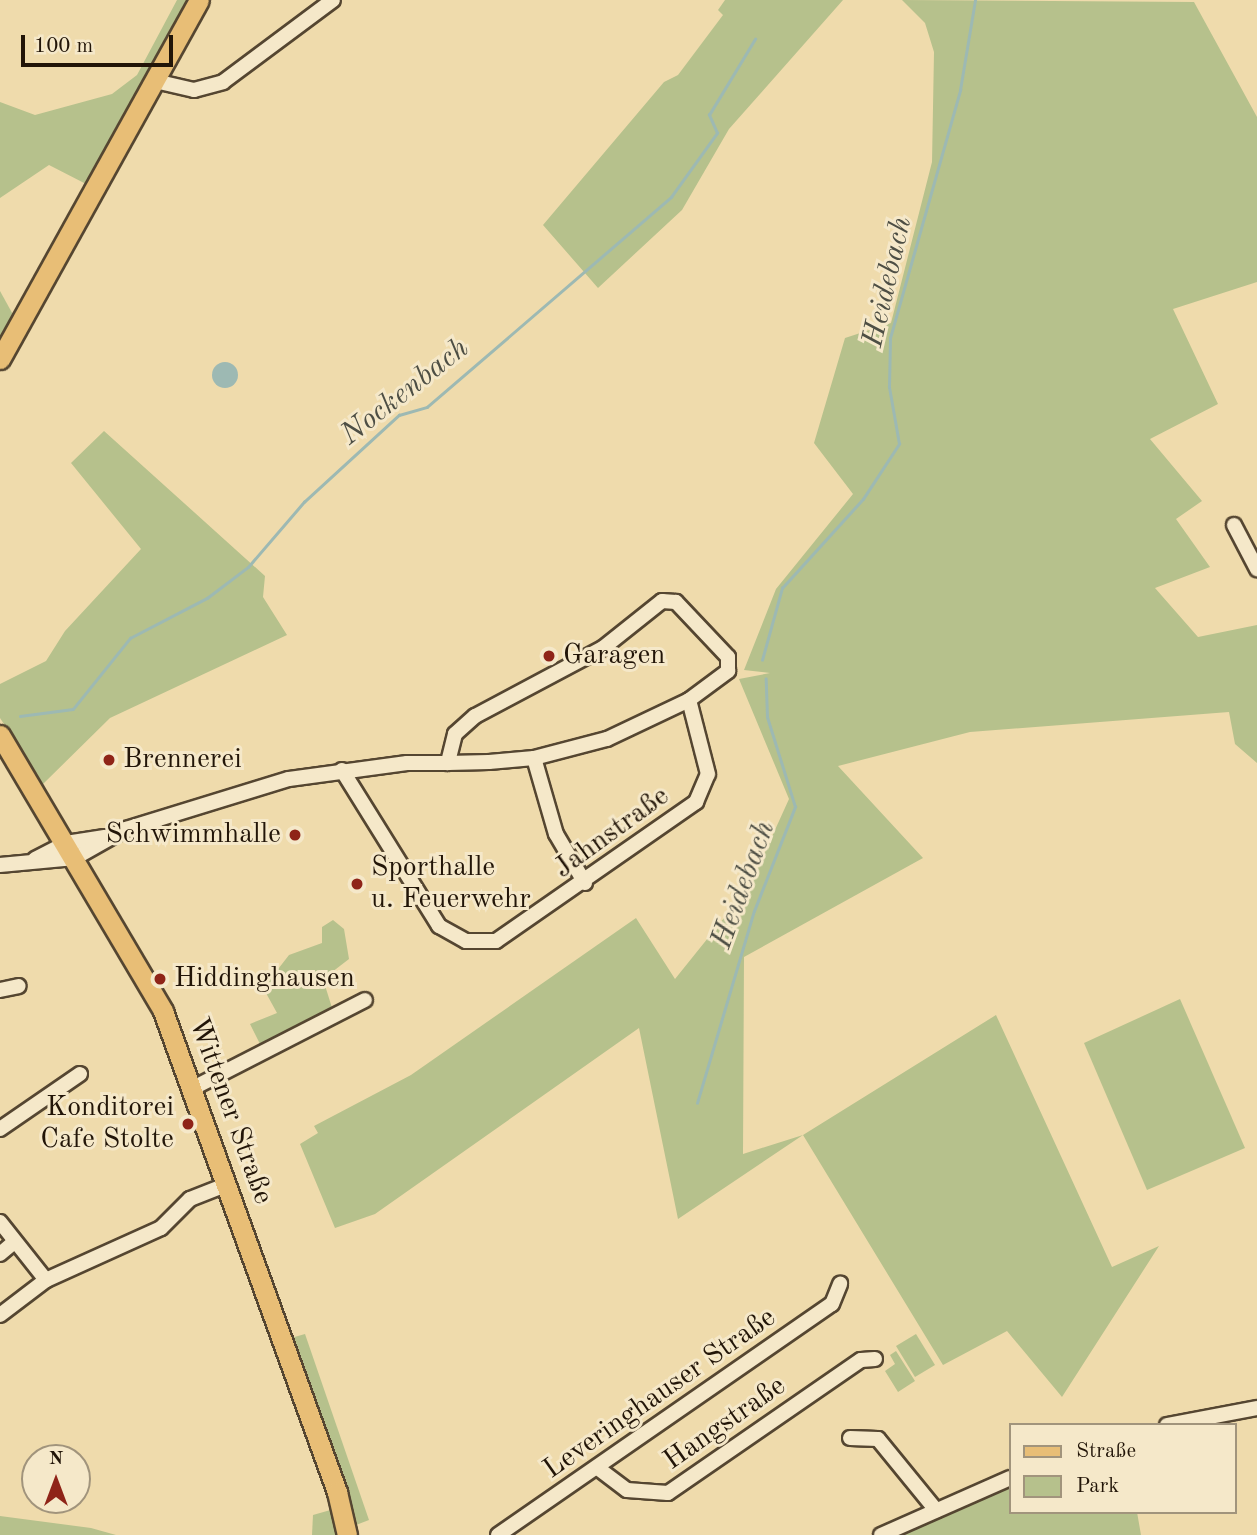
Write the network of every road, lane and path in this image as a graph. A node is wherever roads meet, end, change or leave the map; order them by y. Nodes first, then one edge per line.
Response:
1 (199, 0) edge
2 (333, 0) edge
3 (155, 81) junction
4 (0, 359) edge
5 (1234, 525) dead end
6 (1257, 569) edge
7 (689, 701) junction
8 (0, 735) edge
9 (534, 758) junction
10 (448, 763) junction
11 (342, 770) junction
12 (70, 850) junction
13 (0, 864) edge
14 (585, 883) junction
15 (19, 986) dead end
16 (0, 990) edge
17 (365, 1000) dead end
18 (79, 1073) dead end
19 (193, 1088) junction
20 (0, 1129) edge
21 (228, 1184) junction
22 (0, 1222) edge
23 (12, 1244) junction
24 (0, 1254) edge
25 (46, 1280) junction
26 (840, 1284) dead end
27 (0, 1315) edge
28 (875, 1359) dead end
29 (1257, 1408) edge
30 (1178, 1423) edge
31 (850, 1438) dead end
32 (599, 1469) junction
33 (1009, 1478) edge
34 (936, 1510) junction
35 (346, 1535) edge
36 (498, 1535) edge
37 (881, 1535) edge

1 - 3 main road
2 - 3 street
3 - 4 main road
5 - 6 street
7 - 9 street
7 - 10 street
7 - 14 street, Jahnstraße
8 - 12 main road, Wittener Straße
9 - 10 street
9 - 14 street
10 - 11 street
11 - 12 street
11 - 14 street, Jahnstraße
12 - 13 street
12 - 19 main road, Wittener Straße
15 - 16 street
17 - 19 street
18 - 20 street
19 - 21 main road, Wittener Straße
21 - 25 street
21 - 35 main road, Wittener Straße
22 - 23 street
23 - 24 street
23 - 25 street
25 - 27 street
26 - 32 street, Leveringhauser Straße
28 - 32 street, Hangstraße
29 - 30 street
31 - 34 street
32 - 36 street, Leveringhauser Straße
33 - 34 street
34 - 37 street

